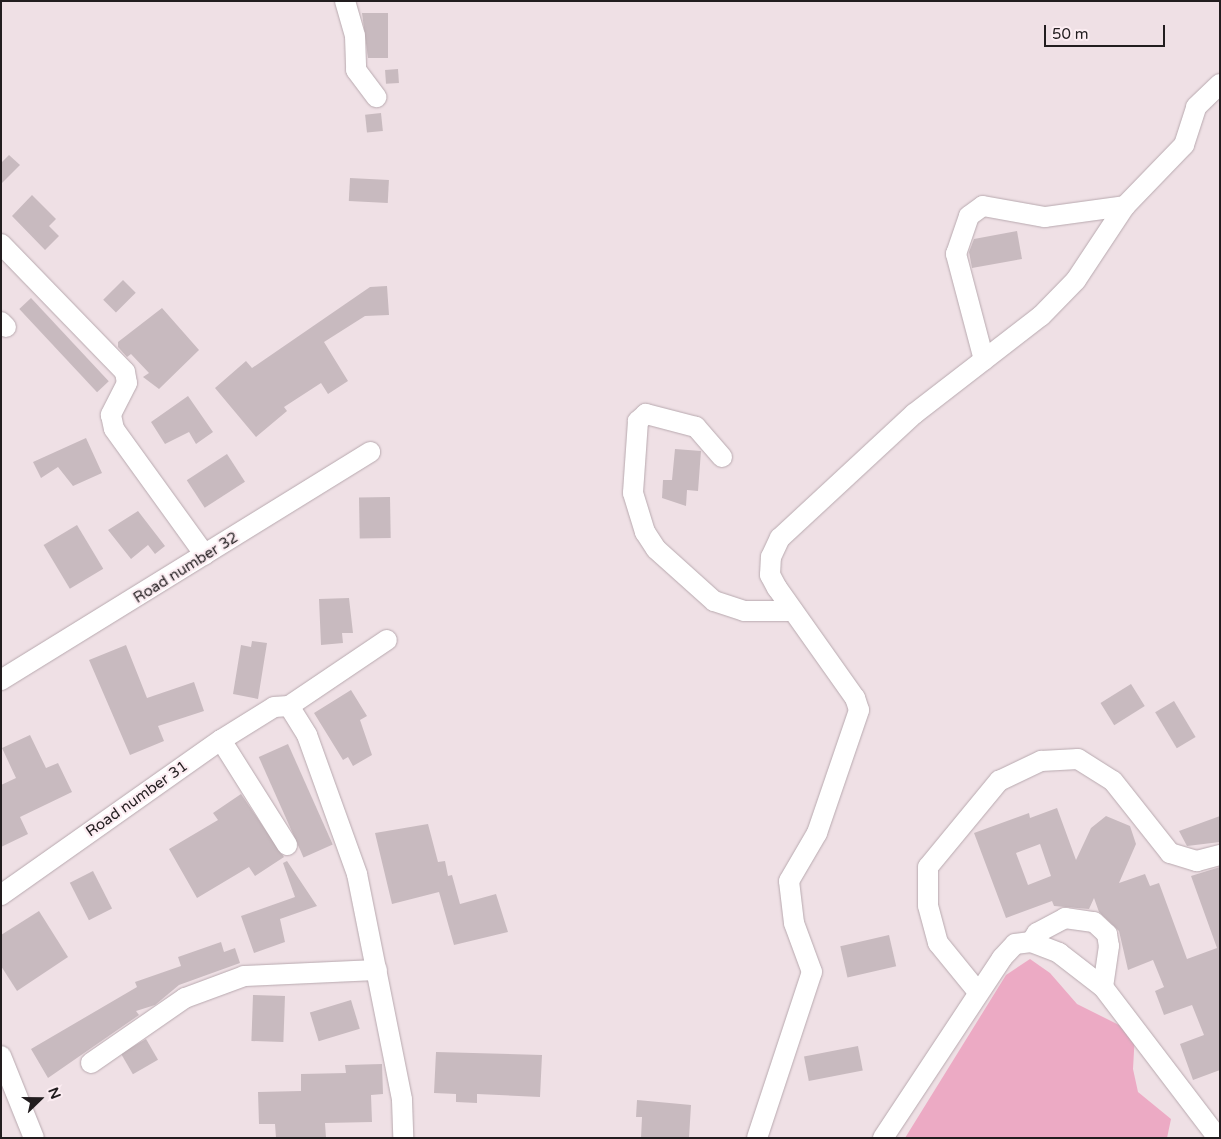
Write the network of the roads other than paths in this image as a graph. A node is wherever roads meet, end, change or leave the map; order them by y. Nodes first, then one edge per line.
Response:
1 (344, 1) edge
2 (1220, 84) edge
3 (376, 97) dead end
4 (1125, 206) junction
5 (1, 244) edge
6 (984, 360) junction
7 (370, 452) dead end
8 (722, 457) dead end
9 (205, 555) junction
10 (793, 611) junction
11 (387, 640) dead end
12 (1, 680) edge
13 (281, 707) junction
14 (221, 740) junction
15 (287, 845) dead end
16 (1220, 855) edge
17 (1, 895) edge
18 (1031, 942) junction
19 (377, 970) junction
20 (1103, 987) junction
21 (978, 992) junction
22 (1, 1056) edge
23 (91, 1063) dead end
24 (34, 1138) edge
25 (402, 1138) edge
26 (757, 1138) edge
27 (883, 1138) edge
28 (1218, 1138) edge

1 - 3 street
2 - 4 street
4 - 6 street
4 - 6 street
5 - 9 street
6 - 10 street
7 - 9 street, Road number 32
8 - 10 street
9 - 12 street, Road number 32
10 - 26 street
11 - 13 street, Road number 31
13 - 14 street, Road number 31
13 - 19 street
14 - 15 street
14 - 17 street, Road number 31
16 - 21 street
18 - 20 street
18 - 20 street
18 - 21 street
19 - 23 street
19 - 25 street
20 - 28 street
21 - 27 street
22 - 24 street

